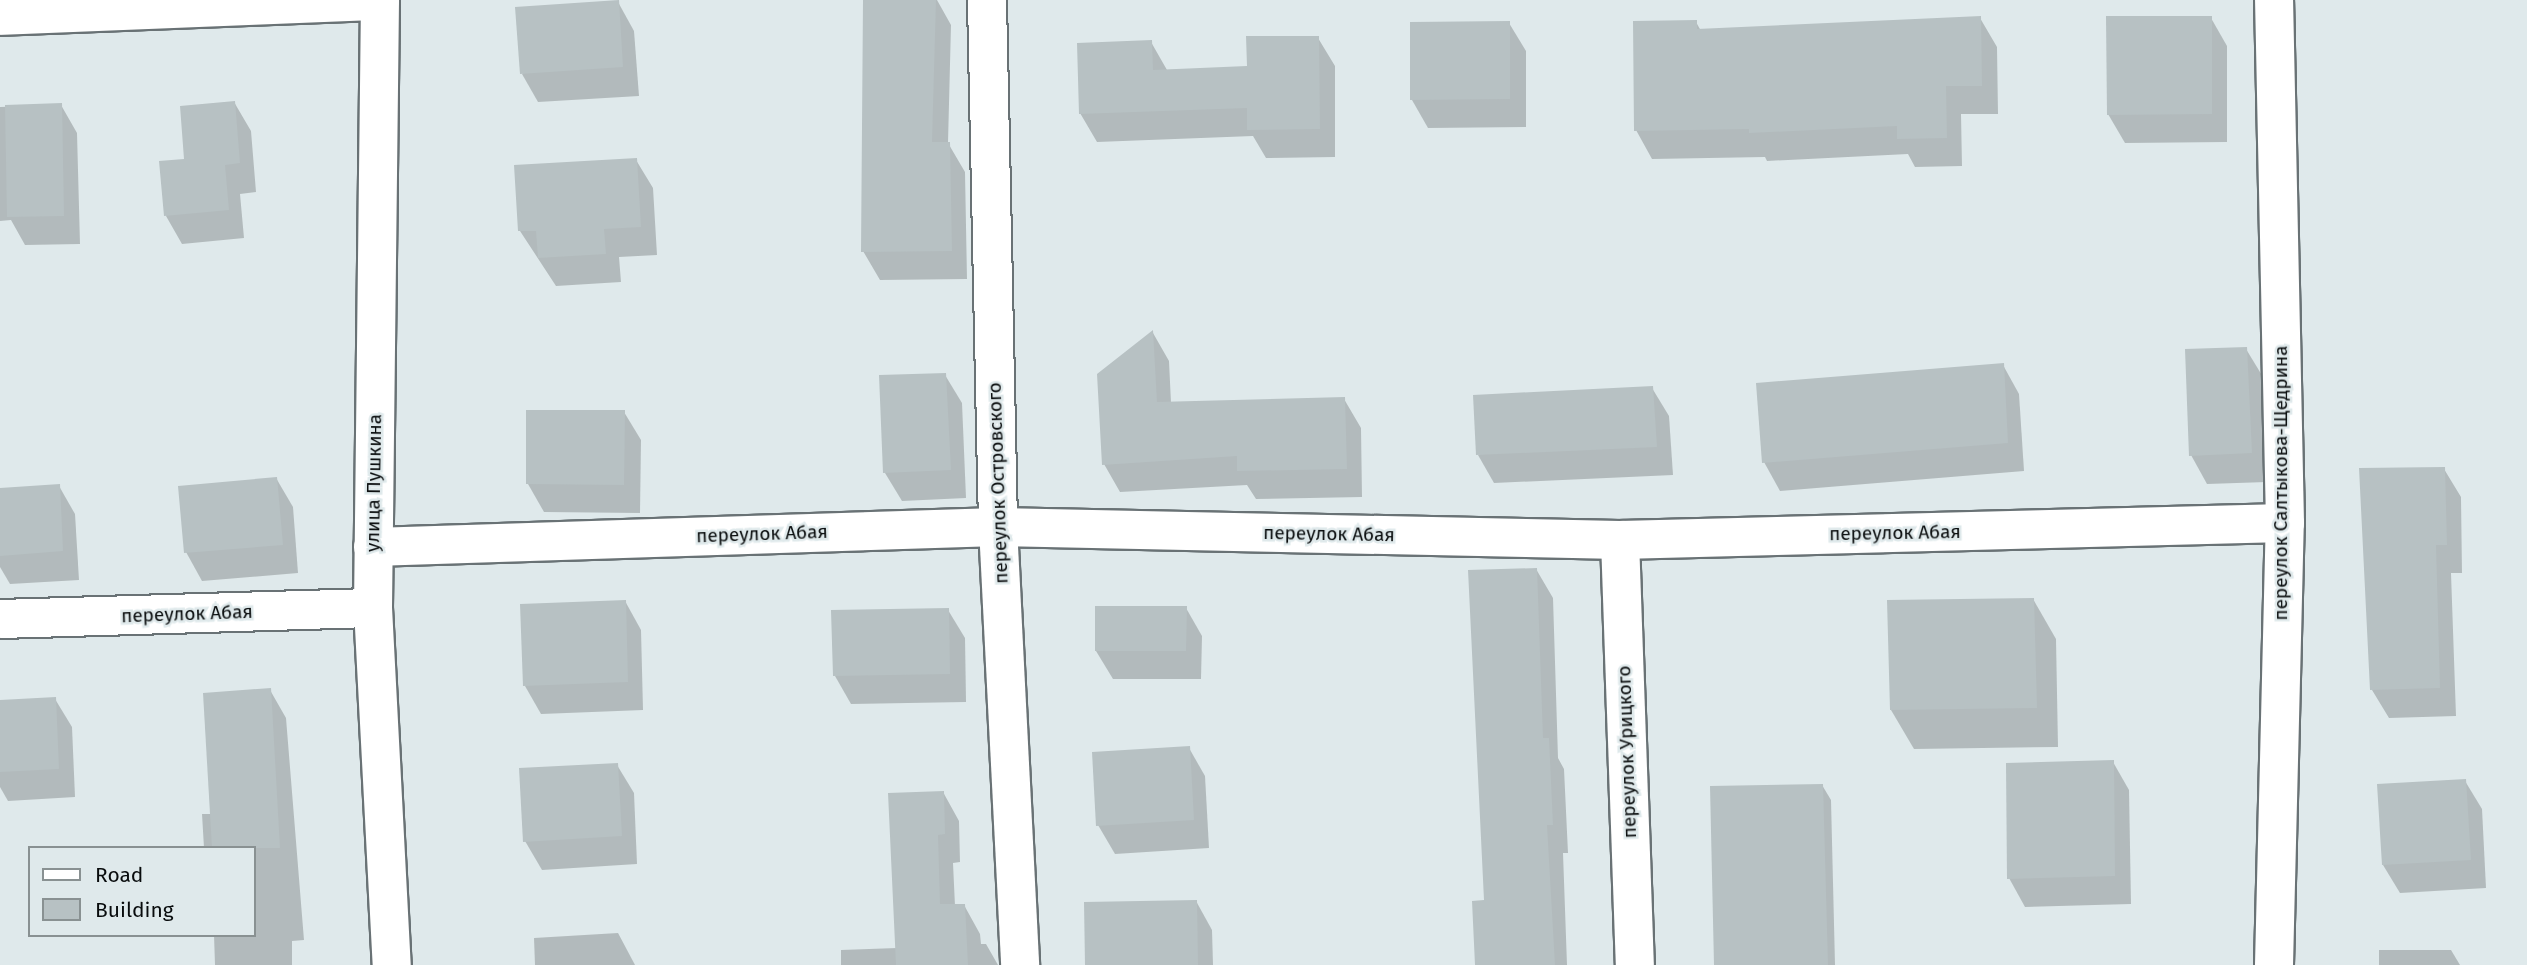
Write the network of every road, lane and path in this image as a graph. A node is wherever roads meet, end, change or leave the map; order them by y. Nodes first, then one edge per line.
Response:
1 (380, 0) edge
2 (987, 0) edge
3 (2274, 0) edge
4 (0, 16) edge
5 (2284, 523) junction
6 (998, 527) junction
7 (1620, 540) junction
8 (373, 547) junction
9 (373, 608) junction
10 (0, 619) edge
11 (392, 965) edge
12 (1020, 965) edge
13 (1635, 965) edge
14 (2274, 965) edge

1 - 4 lane
1 - 8 lane, улица Пушкина
2 - 6 lane, переулок Островского
3 - 5 lane, переулок Салтыкова-Щедрина
5 - 7 lane, переулок Абая
5 - 14 lane, переулок Салтыкова-Щедрина
6 - 7 lane, переулок Абая
6 - 8 lane, переулок Абая
6 - 12 lane, переулок Островского
7 - 13 lane, переулок Урицкого
8 - 9 lane, улица Пушкина
9 - 10 lane, переулок Абая
9 - 11 lane, улица Пушкина

